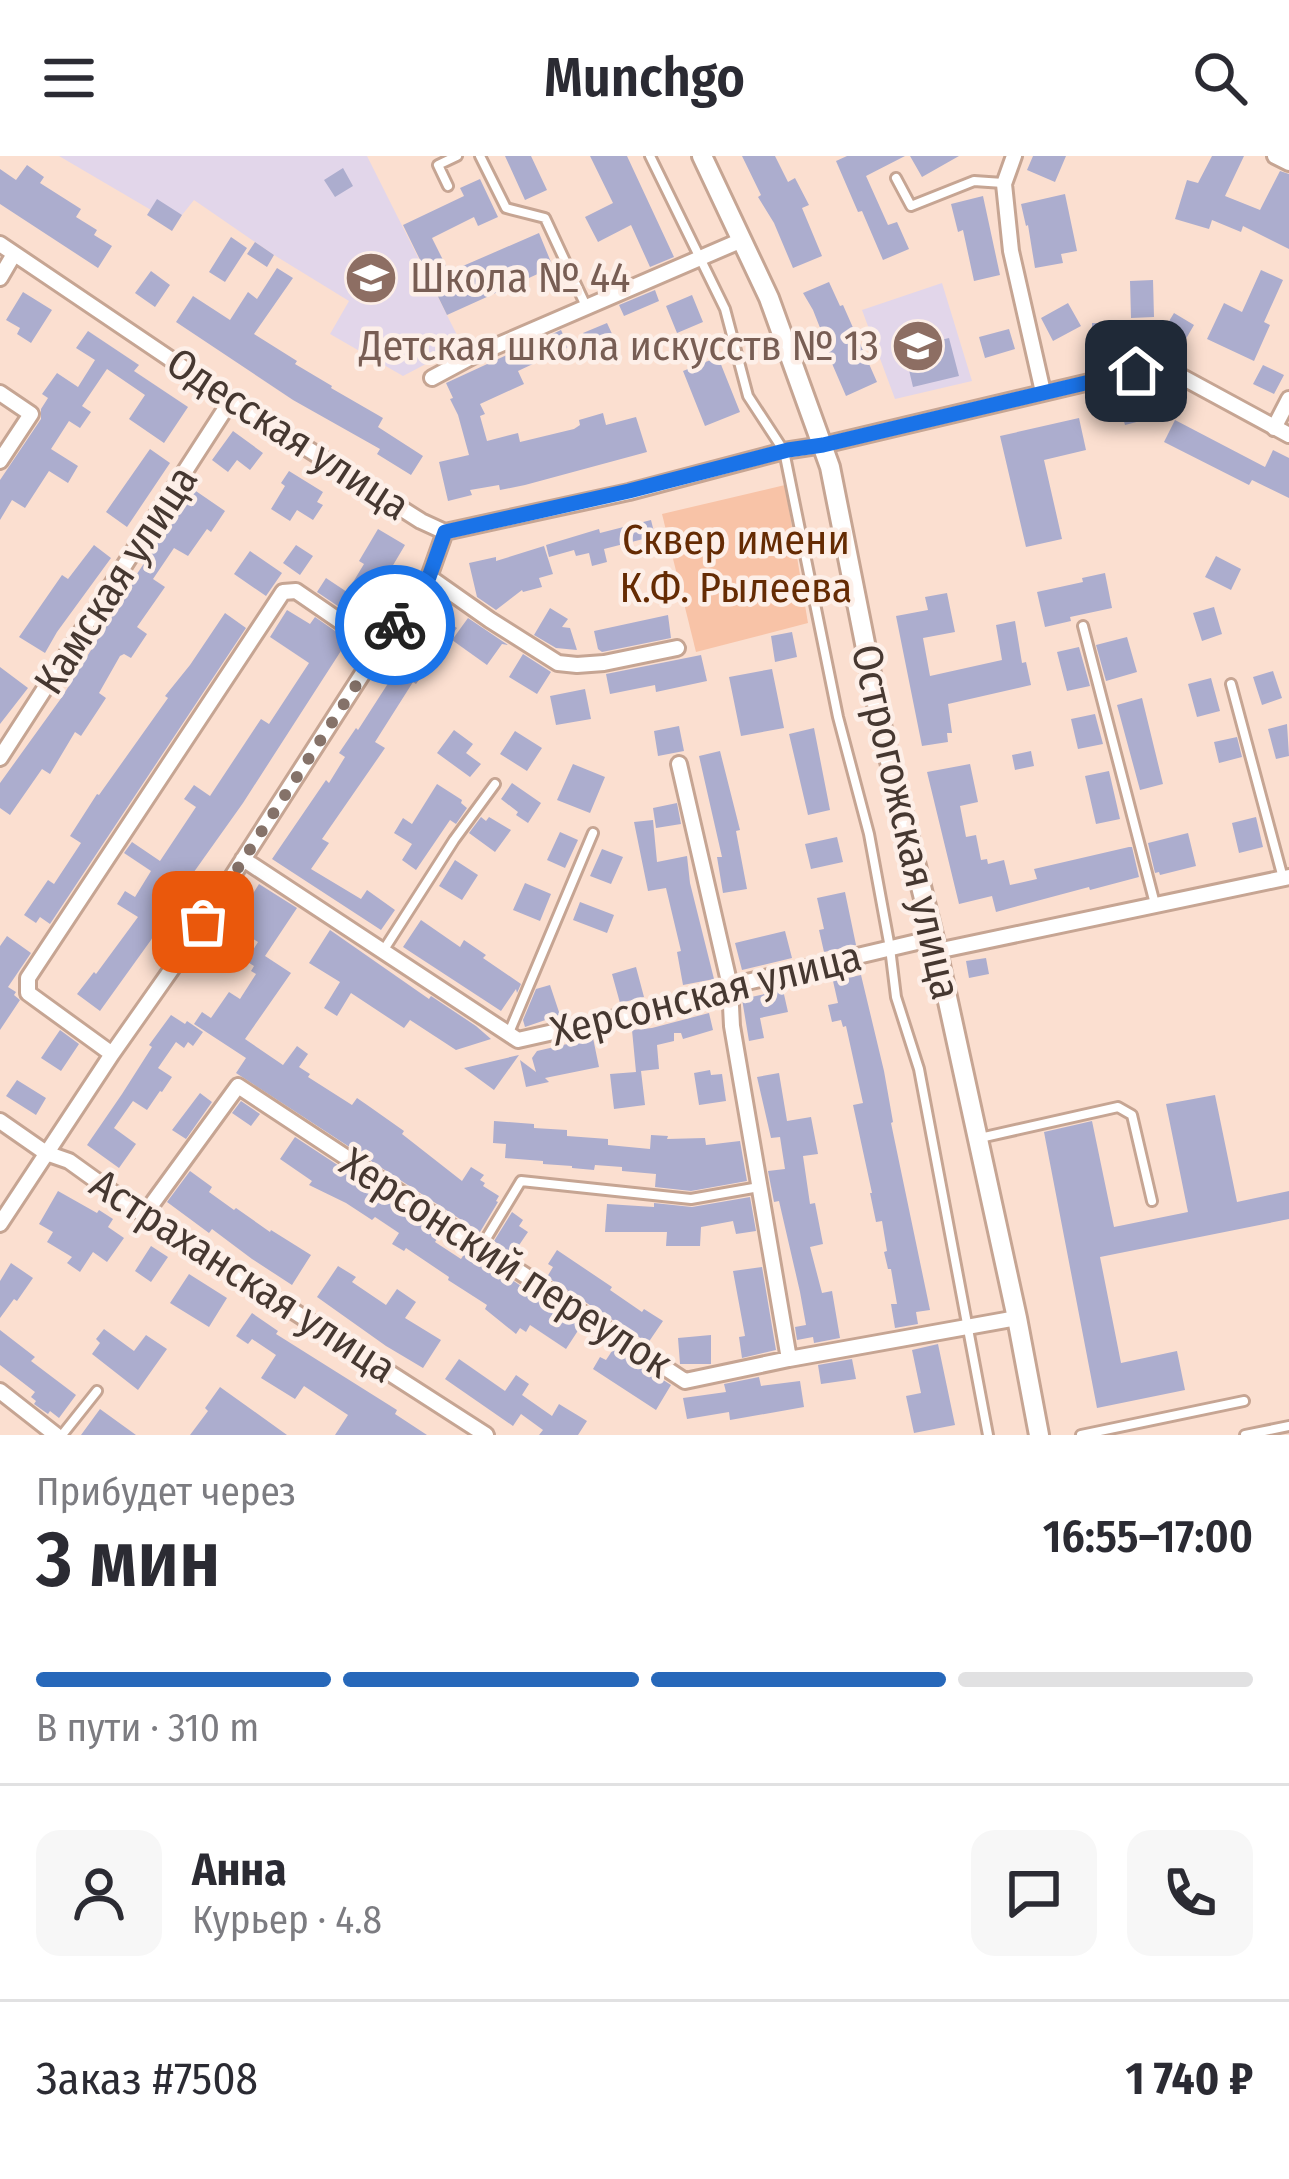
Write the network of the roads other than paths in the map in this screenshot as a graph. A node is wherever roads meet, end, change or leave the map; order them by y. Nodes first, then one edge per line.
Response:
1 (457, 156) edge
2 (480, 156) edge
3 (650, 156) edge
4 (702, 156) edge
5 (1014, 156) edge
6 (1275, 156) edge
7 (1289, 163) edge
8 (896, 178) dead end
9 (1004, 184) junction
10 (448, 186) dead end
11 (742, 240) junction
12 (0, 244) edge
13 (14, 254) junction
14 (701, 258) junction
15 (0, 278) edge
16 (586, 308) junction
17 (432, 378) dead end
18 (1042, 392) junction
19 (0, 393) edge
20 (1289, 399) edge
21 (231, 400) junction
22 (1274, 428) junction
23 (1289, 435) edge
24 (823, 445) junction
25 (784, 451) junction
26 (0, 460) edge
27 (445, 532) junction
28 (429, 577) junction
29 (1084, 626) dead end
30 (379, 648) junction
31 (677, 648) dead end
32 (1231, 683) dead end
33 (0, 758) edge
34 (679, 764) dead end
35 (495, 784) dead end
36 (592, 833) dead end
37 (243, 859) junction
38 (1286, 878) edge
39 (1156, 905) junction
40 (936, 944) junction
41 (890, 948) junction
42 (383, 951) junction
43 (730, 986) junction
44 (508, 1035) junction
45 (112, 1054) junction
46 (0, 1121) edge
47 (978, 1138) junction
48 (46, 1153) junction
49 (759, 1187) junction
50 (1151, 1201) dead end
51 (144, 1215) junction
52 (0, 1224) edge
53 (480, 1247) junction
54 (1017, 1318) junction
55 (966, 1327) junction
56 (790, 1359) junction
57 (0, 1391) edge
58 (97, 1391) dead end
59 (1244, 1401) dead end
60 (1289, 1426) edge
61 (59, 1435) edge
62 (486, 1435) edge
63 (988, 1435) edge
64 (1040, 1435) edge
65 (1081, 1435) edge
66 (1245, 1435) edge

1 - 10 lane
2 - 16 lane
3 - 14 lane
4 - 11 street, Острогожская улица
5 - 9 street
6 - 7 street
8 - 9 lane
9 - 18 street
11 - 14 street
11 - 24 street, Острогожская улица
12 - 13 street, Одесская улица
13 - 15 street
13 - 21 street, Одесская улица
14 - 16 street
14 - 25 lane
16 - 17 street
18 - 22 street, Одесская улица
18 - 24 street, Одесская улица
19 - 26 street
20 - 22 street
21 - 27 street, Одесская улица
21 - 33 street, Камская улица
22 - 23 street, Одесская улица
24 - 25 street, Одесская улица
24 - 40 street, Острогожская улица
25 - 27 street, Одесская улица
25 - 41 lane
27 - 28 street
28 - 30 street
28 - 31 street
29 - 39 lane
30 - 37 street
30 - 45 street
32 - 38 lane
34 - 43 street
35 - 42 lane
36 - 44 lane
37 - 42 street, Херсонская улица
37 - 45 street
38 - 39 street, Херсонская улица
39 - 40 street, Херсонская улица
40 - 41 street, Херсонская улица
40 - 47 street, Острогожская улица
41 - 43 street, Херсонская улица
41 - 55 lane
42 - 44 street, Херсонская улица
43 - 44 street, Херсонская улица
43 - 49 street
45 - 48 street
46 - 48 street, Астраханская улица
47 - 50 lane
47 - 54 street, Острогожская улица
48 - 51 street, Астраханская улица
48 - 52 street
49 - 53 lane
49 - 56 street
51 - 53 street, Херсонский переулок
51 - 62 street, Астраханская улица
53 - 56 street, Херсонский переулок
54 - 55 street, Херсонский переулок
54 - 64 street, Острогожская улица
55 - 56 street, Херсонский переулок
55 - 63 lane
57 - 61 street
58 - 61 lane
59 - 65 lane
60 - 66 lane

